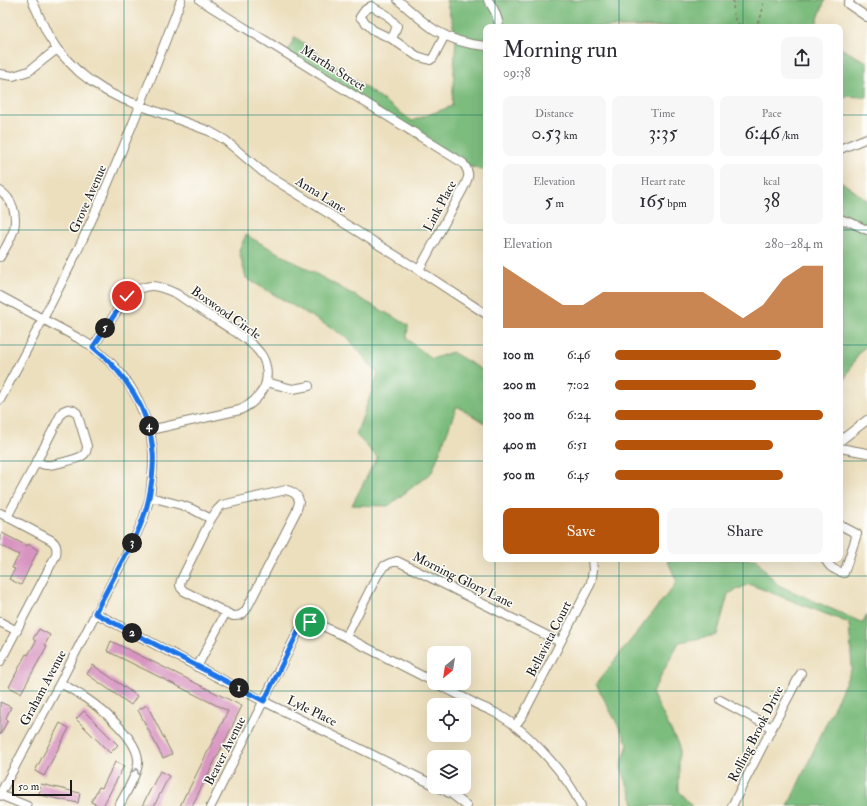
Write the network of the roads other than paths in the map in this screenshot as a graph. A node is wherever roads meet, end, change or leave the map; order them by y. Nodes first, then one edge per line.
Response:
1 (32, 0) edge
2 (181, 0) edge
3 (200, 0) edge
4 (398, 0) edge
5 (488, 0) edge
6 (850, 0) edge
7 (867, 17) edge
8 (499, 24) edge
9 (445, 35) junction
10 (392, 39) junction
11 (483, 46) edge
12 (57, 48) junction
13 (0, 74) edge
14 (141, 106) junction
15 (867, 138) edge
16 (843, 148) edge
17 (453, 157) joint
18 (0, 191) edge
19 (843, 221) edge
20 (867, 230) edge
21 (0, 257) edge
22 (419, 270) junction
23 (0, 296) edge
24 (483, 312) edge
25 (42, 319) junction
26 (93, 347) junction
27 (266, 382) junction
28 (309, 386) dead end
29 (0, 400) edge
30 (867, 420) edge
31 (150, 430) junction
32 (843, 439) edge
33 (843, 449) edge
34 (867, 453) edge
35 (37, 461) junction
36 (150, 497) junction
37 (4, 515) edge
38 (212, 520) junction
39 (843, 527) edge
40 (592, 562) edge
41 (826, 562) edge
42 (226, 612) junction
43 (95, 613) junction
44 (0, 622) edge
45 (17, 631) junction
46 (346, 638) junction
47 (560, 642) junction
48 (0, 662) edge
49 (197, 667) junction
50 (801, 673) dead end
51 (427, 679) edge
52 (60, 683) junction
53 (449, 690) edge
54 (720, 700) dead end
55 (264, 701) junction
56 (515, 726) junction
57 (772, 728) junction
58 (427, 782) edge
59 (0, 794) edge
60 (451, 794) edge
61 (26, 806) edge
62 (118, 806) edge
63 (211, 806) edge
64 (467, 806) edge
65 (581, 806) edge
66 (732, 806) edge

1 - 12 street, Anna Lane
2 - 14 street, Grove Avenue
3 - 17 street, Martha Street
4 - 9 street
5 - 8 street
6 - 7 street
9 - 10 street
9 - 11 street
10 - 10 street
12 - 13 street
12 - 14 street, Anna Lane
14 - 22 street, Anna Lane
14 - 25 street, Grove Avenue
15 - 16 street
17 - 22 street, Link Place
18 - 21 street
19 - 20 street
22 - 24 street, Anna Lane
23 - 25 street, Graham Avenue
25 - 26 street, Graham Avenue
25 - 29 street, Grove Avenue
26 - 27 street, Boxwood Circle
26 - 31 street, Graham Avenue
27 - 28 street
27 - 31 street
30 - 32 street
31 - 36 street, Graham Avenue
33 - 34 street
35 - 35 street
35 - 37 street
36 - 38 street
36 - 43 street, Graham Avenue
37 - 45 street
38 - 42 street
38 - 42 street
39 - 41 street
40 - 47 street, Bellavista Court
42 - 49 street
43 - 49 street, Lyle Place
43 - 52 street, Graham Avenue
44 - 45 street
45 - 48 street
46 - 47 street, Morning Glory Lane
46 - 51 street
46 - 55 street, Beaver Avenue
47 - 56 street, Bellavista Court
49 - 55 street, Lyle Place
50 - 57 street, Rolling Brook Drive
52 - 59 street, Graham Avenue
62 -> 52 street
53 - 56 street
54 - 57 street
55 - 58 street, Lyle Place
55 - 63 street, Beaver Avenue
56 - 65 street
57 - 66 street, Rolling Brook Drive
59 - 61 street
60 - 64 street

